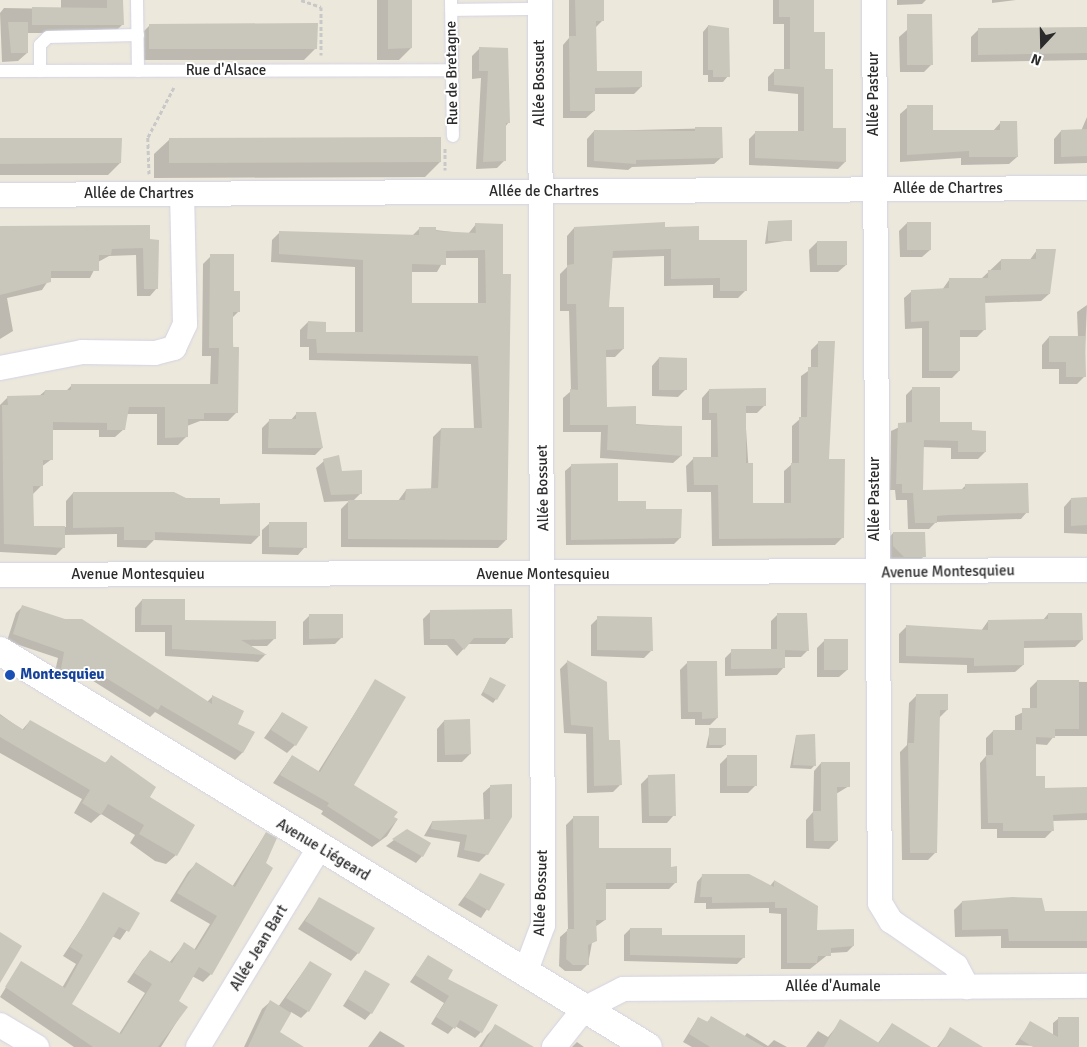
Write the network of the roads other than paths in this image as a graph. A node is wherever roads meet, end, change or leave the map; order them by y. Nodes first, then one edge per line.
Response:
1 (137, 0) edge
2 (874, 0) edge
3 (540, 4) edge
4 (452, 5) edge
5 (138, 35) junction
6 (452, 70) junction
7 (0, 71) edge
8 (40, 71) junction
9 (138, 71) junction
10 (453, 136) road end
11 (1087, 188) edge
12 (874, 190) junction
13 (540, 193) junction
14 (182, 194) junction
15 (0, 195) edge
16 (0, 368) edge
17 (1087, 570) edge
18 (875, 572) junction
19 (0, 575) edge
20 (544, 575) junction
21 (0, 651) edge
22 (319, 848) junction
23 (525, 973) junction
24 (1087, 986) edge
25 (967, 987) junction
26 (584, 1009) junction
27 (0, 1025) edge
28 (37, 1047) edge
29 (198, 1047) edge
30 (554, 1047) edge
31 (648, 1047) edge

1 - 5 lane
2 - 12 street, Allée Pasteur
3 - 4 lane, Rue de Bretagne
3 - 13 street, Allée Bossuet
4 - 6 lane, Rue de Bretagne
5 - 8 lane
5 - 9 lane
6 - 9 lane, Rue d'Alsace
6 - 10 lane, Rue de Bretagne
7 - 8 lane, Rue d'Alsace
8 - 9 lane, Rue d'Alsace
11 - 12 street, Allée de Chartres
12 - 13 street, Allée de Chartres
12 - 18 street, Allée Pasteur
13 - 14 street, Allée de Chartres
13 - 20 street, Allée Bossuet
14 - 15 street, Allée de Chartres
14 - 16 street
17 - 18 street, Avenue Montesquieu
18 - 20 street, Avenue Montesquieu
18 - 25 street, Allée Pasteur
19 - 20 street, Avenue Montesquieu
20 - 23 street, Allée Bossuet
21 - 22 street, Avenue Liégeard
22 - 23 street, Avenue Liégeard
22 - 29 street, Allée Jean Bart
23 - 26 street, Avenue Liégeard
24 - 25 street, Allée d'Aumale
25 - 26 street, Allée d'Aumale
26 - 30 street
26 - 31 street, Avenue Liégeard
27 - 28 street

